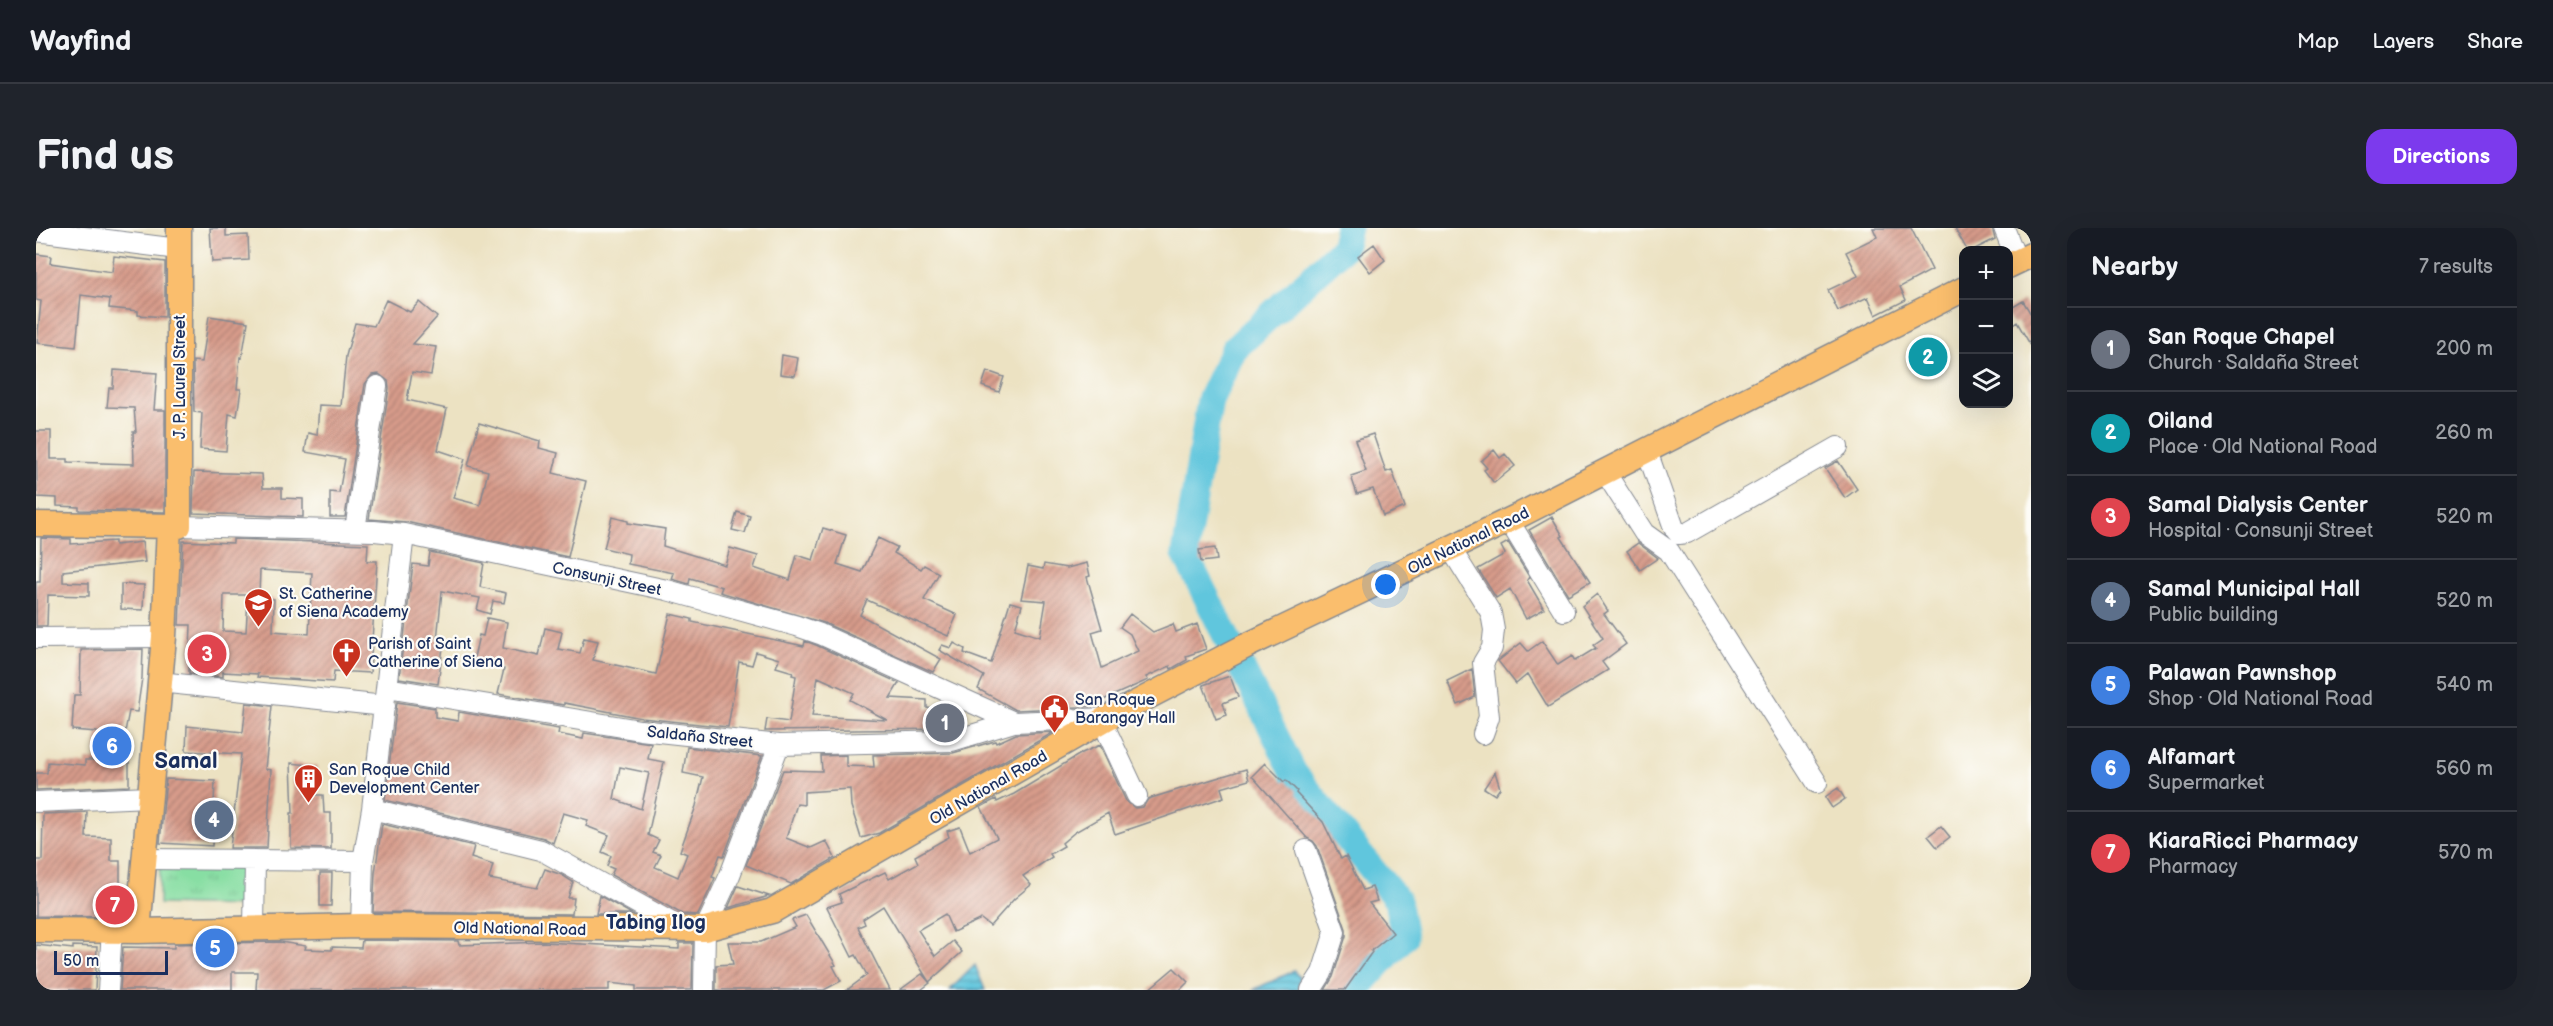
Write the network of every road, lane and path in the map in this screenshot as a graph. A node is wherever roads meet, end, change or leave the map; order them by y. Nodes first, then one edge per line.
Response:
1 (2004, 228) edge
2 (36, 231) edge
3 (179, 238) edge
4 (2019, 261) edge
5 (1959, 292) edge
6 (377, 386) dead end
7 (1838, 447) dead end
8 (1647, 451) junction
9 (1605, 472) junction
10 (1509, 521) junction
11 (36, 524) edge
12 (168, 526) junction
13 (355, 530) junction
14 (404, 534) junction
15 (1451, 549) junction
16 (1564, 611) dead end
17 (157, 637) junction
18 (36, 638) edge
19 (159, 682) junction
20 (386, 697) junction
21 (1104, 719) junction
22 (1014, 722) junction
23 (1482, 734) dead end
24 (779, 745) junction
25 (1817, 783) dead end
26 (1137, 796) dead end
27 (143, 797) junction
28 (36, 802) edge
29 (372, 809) junction
30 (1306, 850) dead end
31 (144, 859) junction
32 (255, 860) junction
33 (363, 861) junction
34 (361, 926) junction
35 (254, 928) junction
36 (694, 929) junction
37 (36, 930) edge
38 (125, 931) junction
39 (108, 990) edge
40 (704, 990) edge
41 (1311, 990) edge

1 - 4 street
2 - 3 street
3 - 12 main road, J. P. Laurel Street
5 - 8 main road, Old National Road
6 - 13 street
7 - 8 street
8 - 9 main road, Old National Road
9 - 10 main road, Old National Road
9 - 25 street
10 - 15 main road, Old National Road
10 - 16 street
11 - 12 main road
12 - 13 street, Consunji Street
12 - 17 main road, J. P. Laurel Street
13 - 14 street, Consunji Street
14 - 20 street
14 - 22 street, Consunji Street
15 - 21 main road, Old National Road
15 - 23 street
17 - 18 street
17 - 19 main road
17 - 27 main road
19 - 20 street, Saldaña Street
19 - 27 main road
20 - 24 street, Saldaña Street
20 - 29 street
21 - 22 street
21 - 26 street
21 - 36 main road, Old National Road
22 - 24 street, Saldaña Street
24 - 36 street
27 - 28 street
27 - 31 main road
27 - 38 main road
29 - 33 street
29 - 36 street
30 - 41 street
31 - 32 street
31 - 38 main road
32 - 33 street
32 - 35 street
33 - 34 street
34 - 35 main road, Old National Road
34 - 36 main road, Old National Road
35 - 38 main road, Old National Road
36 - 40 street
37 - 38 main road, Old National Road
38 - 39 street

